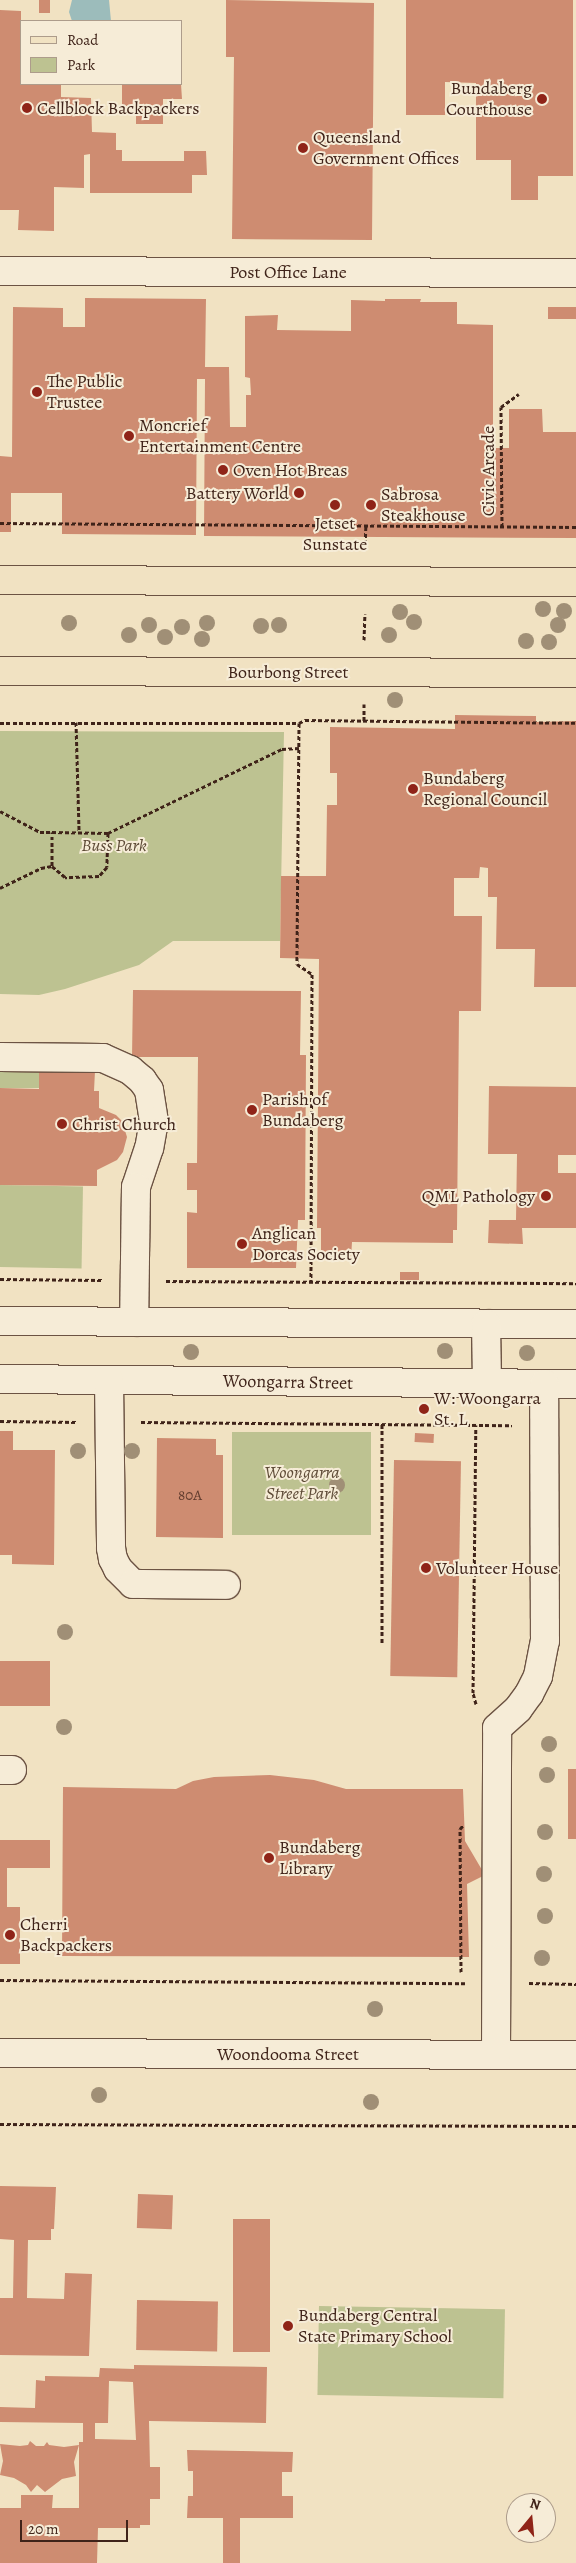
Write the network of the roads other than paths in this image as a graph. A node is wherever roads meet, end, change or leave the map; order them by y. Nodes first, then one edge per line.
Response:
1 (0, 271) edge
2 (576, 273) edge
3 (0, 580) edge
4 (576, 582) edge
5 (0, 670) edge
6 (576, 673) edge
7 (0, 1057) edge
8 (0, 1321) edge
9 (134, 1322) junction
10 (486, 1324) junction
11 (576, 1324) edge
12 (0, 1379) edge
13 (109, 1380) junction
14 (487, 1384) junction
15 (544, 1384) junction
16 (576, 1384) edge
17 (226, 1585) dead end
18 (0, 2053) edge
19 (496, 2055) junction
20 (576, 2055) edge

1 - 2 street, Post Office Lane
3 - 4 main road
5 - 6 main road, Bourbong Street
7 - 9 street
8 - 9 street
9 - 10 street
10 - 11 street
10 - 14 street
12 - 13 street, Woongarra Street
13 - 14 street, Woongarra Street
13 - 17 street
14 - 15 street, Woongarra Street
15 - 16 street, Woongarra Street
15 - 19 street
18 - 19 street, Woondooma Street
19 - 20 street, Woondooma Street

